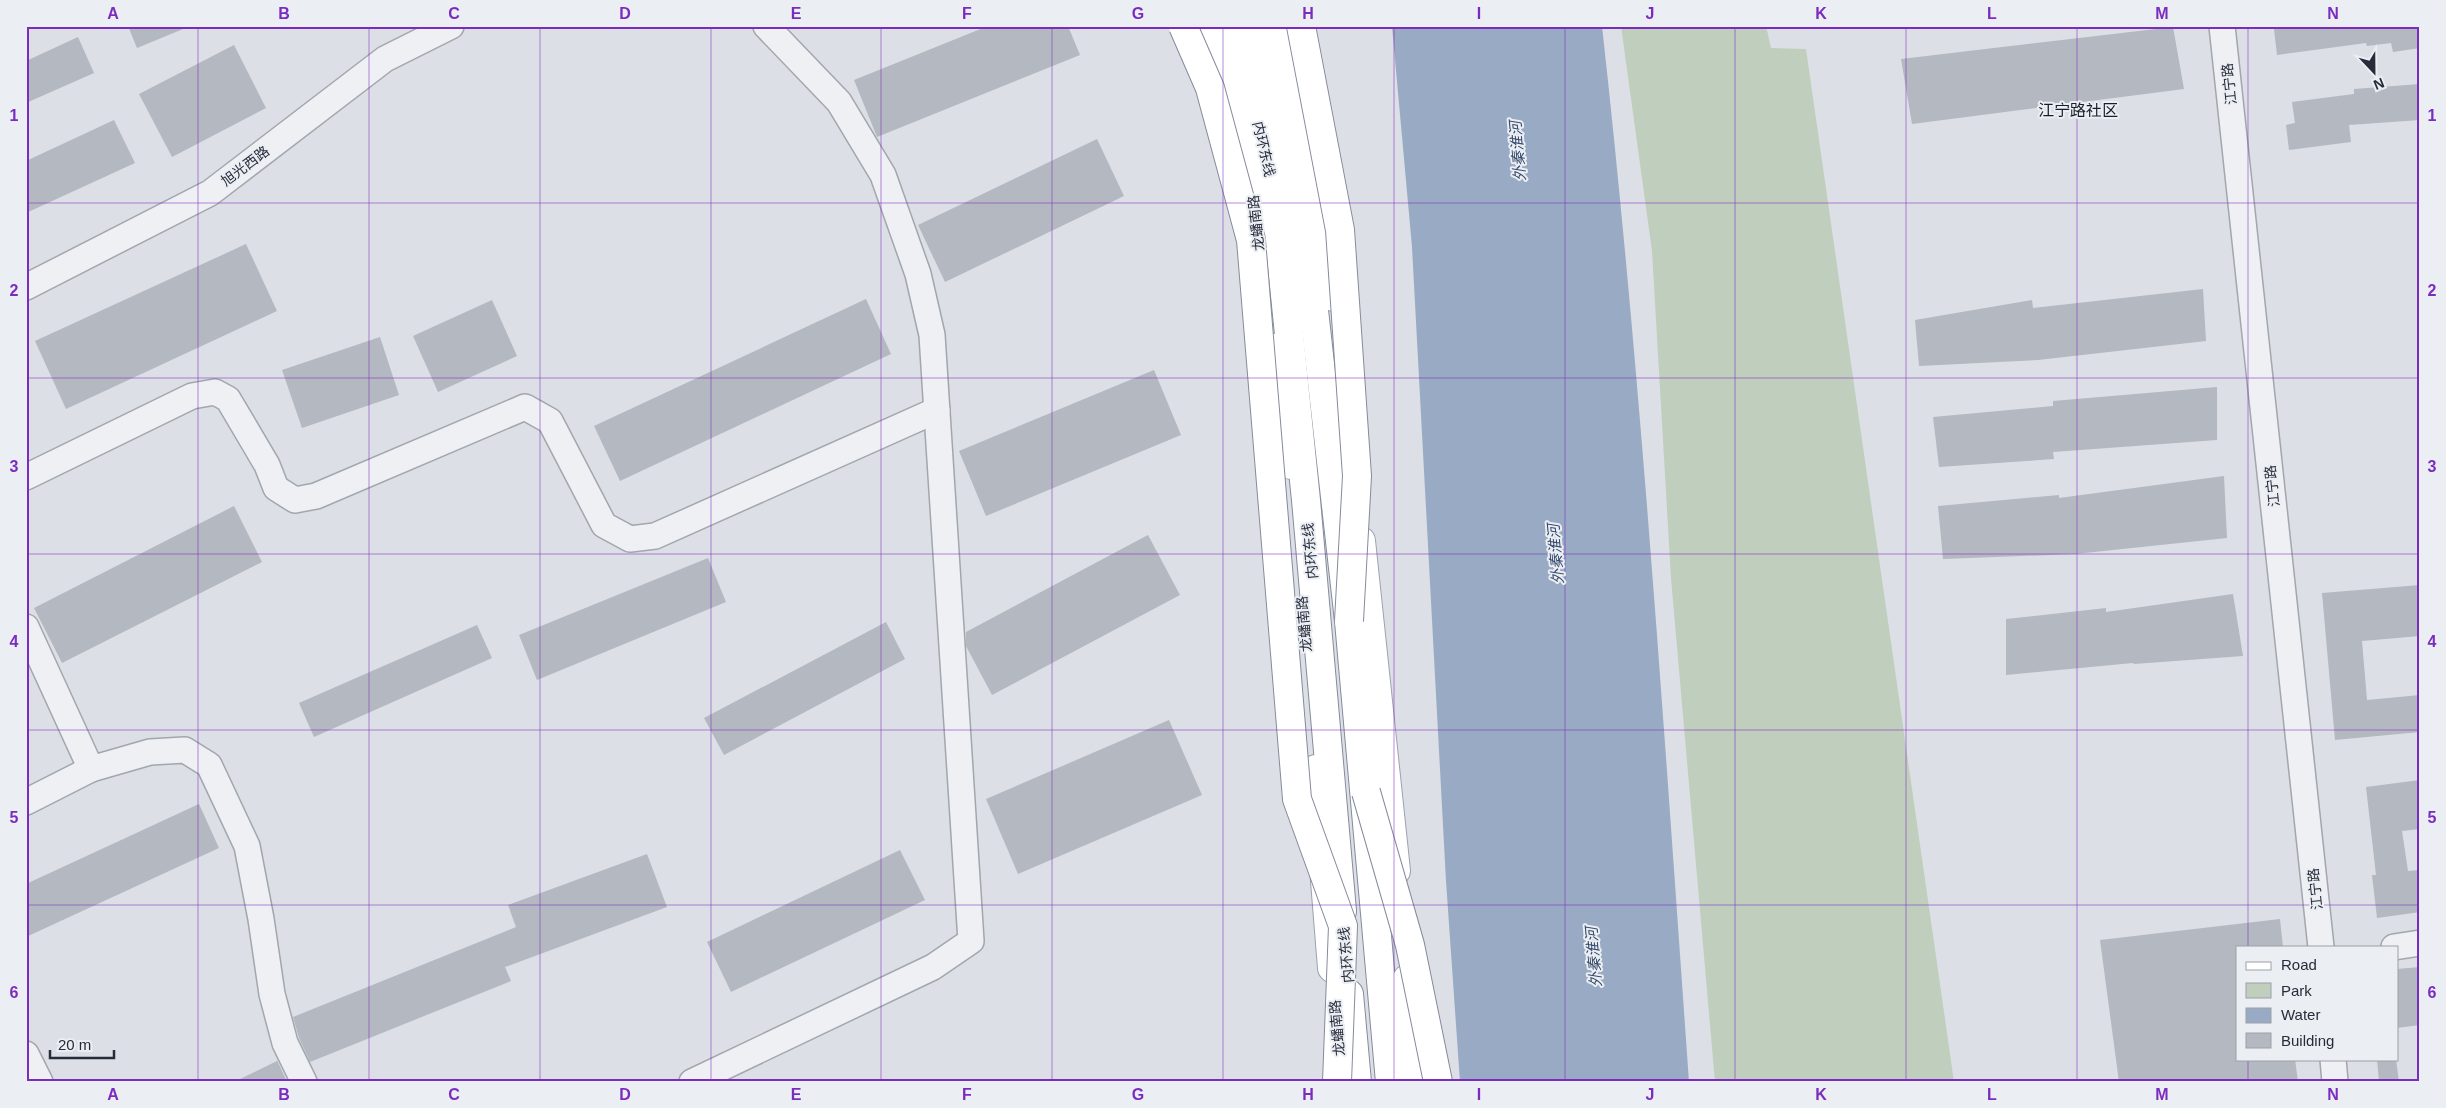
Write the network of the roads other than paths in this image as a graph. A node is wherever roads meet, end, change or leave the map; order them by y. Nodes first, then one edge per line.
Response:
1 (451, 26) edge
2 (766, 26) edge
3 (1183, 26) edge
4 (1206, 26) edge
5 (1231, 26) edge
6 (1259, 26) edge
7 (1279, 26) edge
8 (1302, 26) edge
9 (2222, 26) edge
10 (26, 286) edge
11 (937, 410) junction
12 (26, 477) edge
13 (1350, 621) junction
14 (26, 627) edge
15 (91, 769) junction
16 (1366, 792) junction
17 (26, 802) edge
18 (1344, 926) junction
19 (2420, 943) edge
20 (2321, 946) edge
21 (2398, 946) edge
22 (26, 1054) edge
23 (2333, 1060) edge
24 (40, 1082) edge
25 (304, 1082) edge
26 (692, 1082) edge
27 (1337, 1082) edge
28 (1341, 1082) edge
29 (1357, 1082) edge
30 (1390, 1082) edge
31 (1417, 1082) edge
32 (1438, 1082) edge
33 (2335, 1082) edge

1 - 10 street, 旭光西路
2 - 11 street
3 - 18 main road, bridge
4 - 28 main road, 龙蟠南路
5 - 18 main road, 内环东线
6 - 13 main road, 内环东线, bridge
7 - 31 main road
8 - 13 main road, bridge
9 - 20 street, 江宁路
11 - 12 street
11 - 26 street
13 - 16 main road, 内环东线
14 - 15 street
15 - 17 street
15 - 25 street
16 - 30 main road, 内环东线, bridge
16 - 32 main road, bridge
18 - 27 main road, bridge
18 - 29 main road, 内环东线, bridge
19 - 21 street
22 - 24 street
23 - 33 street

